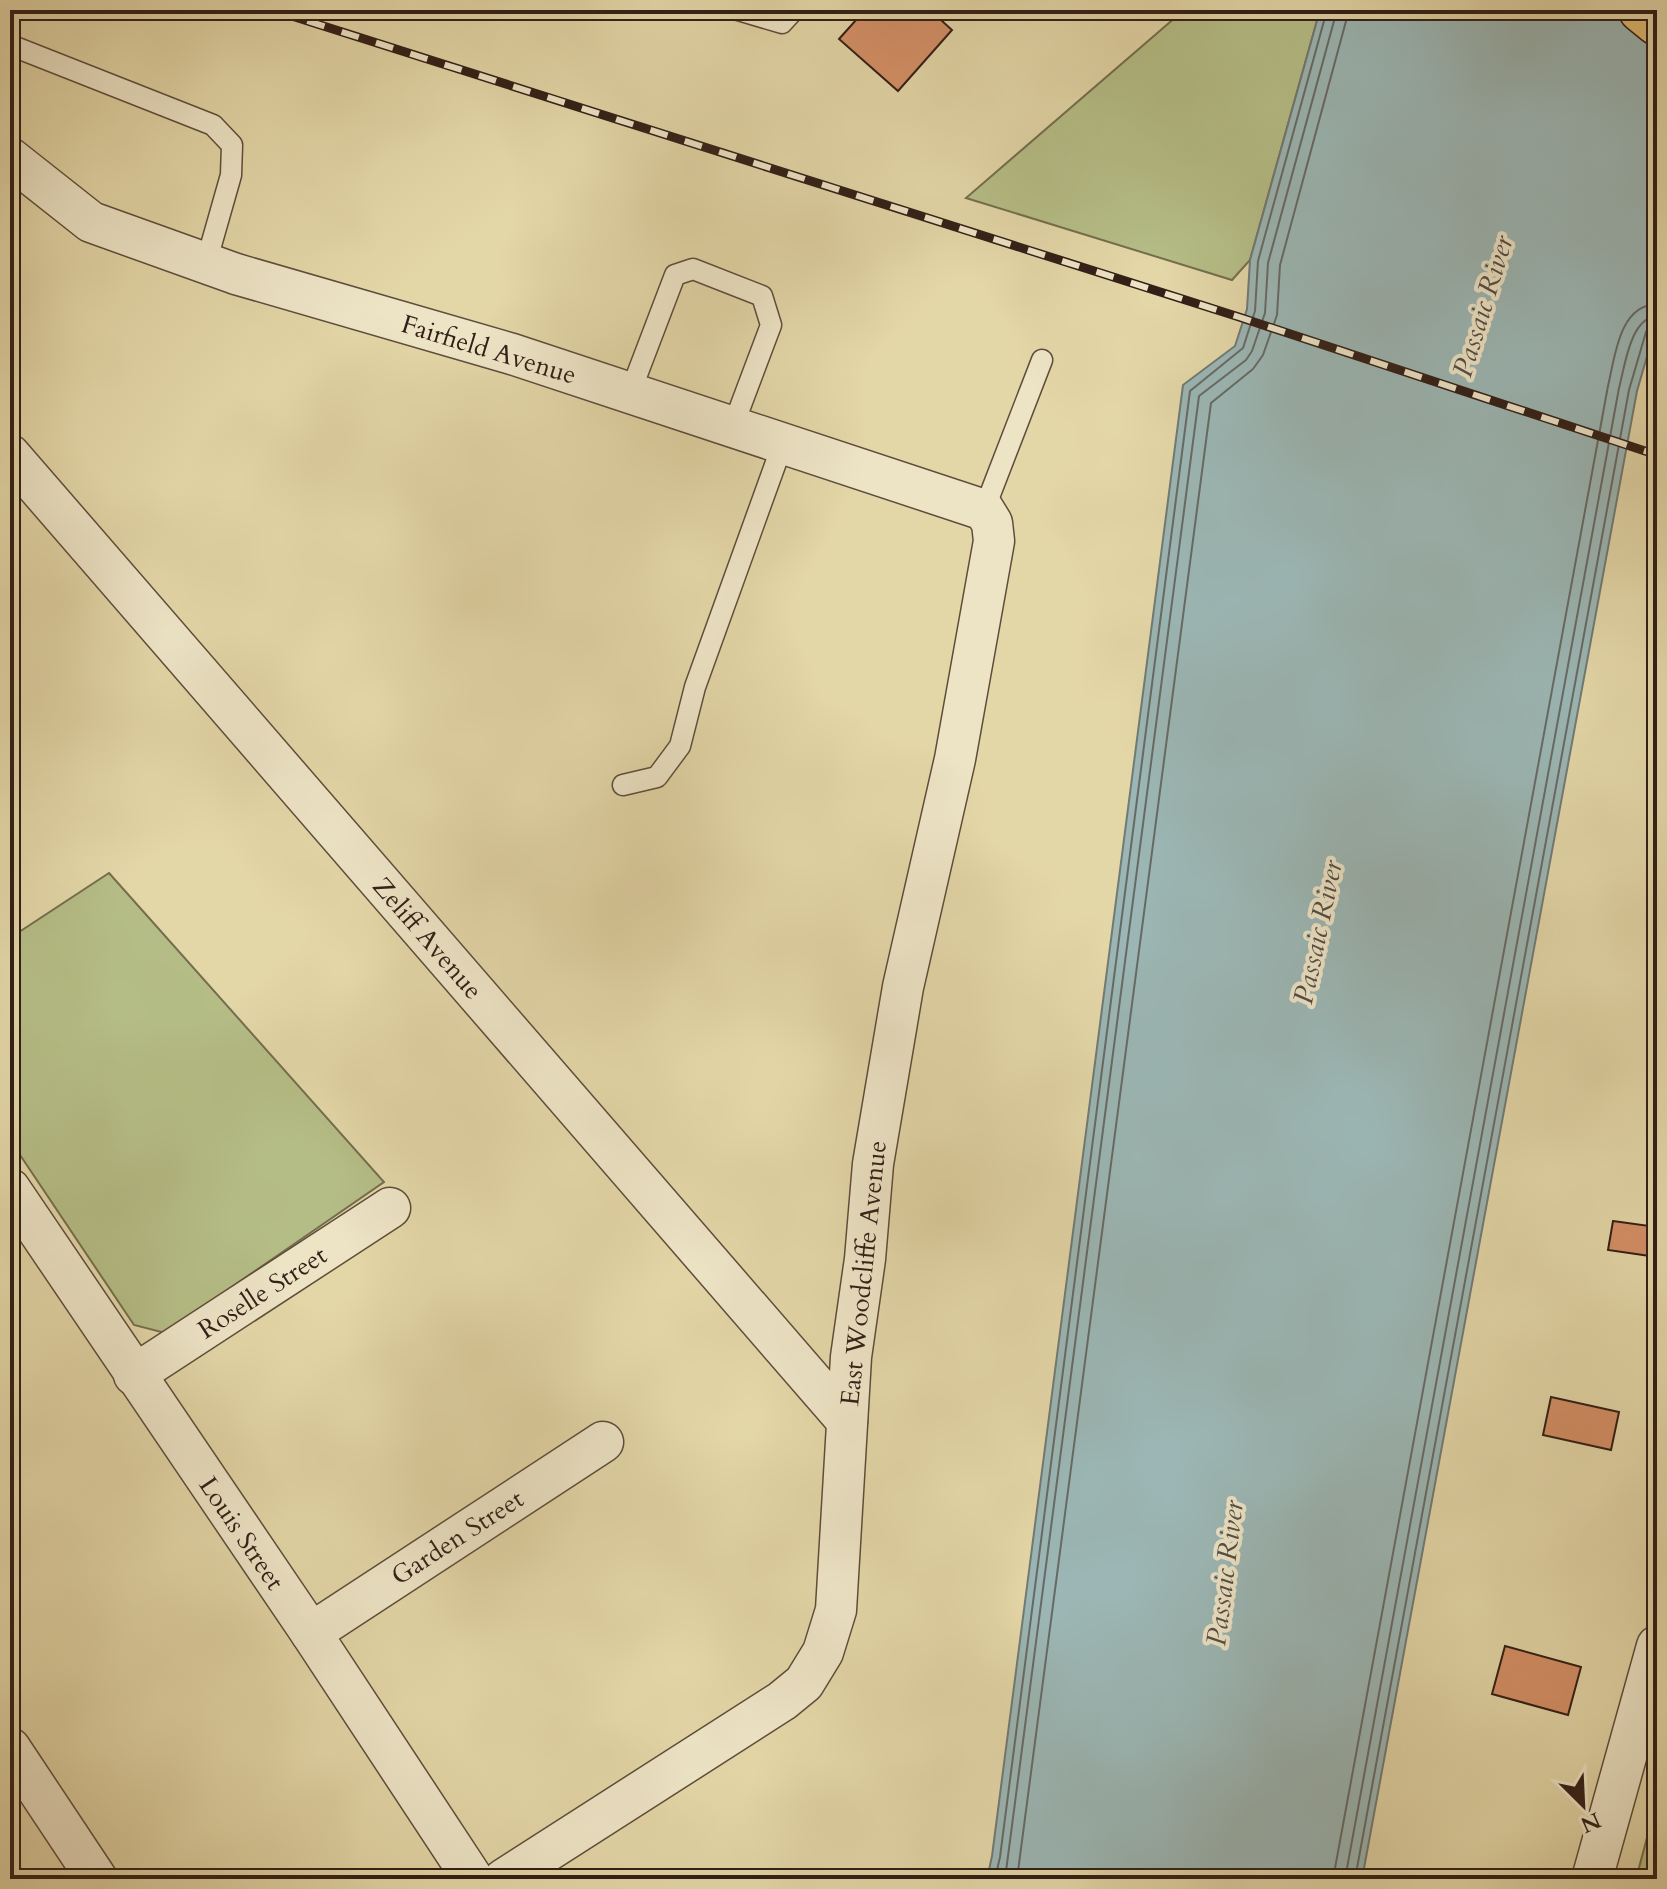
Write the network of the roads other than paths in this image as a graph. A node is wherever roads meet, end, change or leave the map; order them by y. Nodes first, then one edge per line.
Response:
1 (738, 10) edge
2 (794, 10) edge
3 (1641, 10) edge
4 (1657, 23) edge
5 (10, 45) edge
6 (10, 158) edge
7 (206, 263) junction
8 (1042, 360) dead end
9 (630, 393) junction
10 (733, 426) junction
11 (783, 443) junction
12 (10, 455) edge
13 (984, 510) junction
14 (623, 785) dead end
15 (10, 1189) edge
16 (390, 1208) dead end
17 (134, 1375) junction
18 (847, 1421) junction
19 (603, 1442) dead end
20 (311, 1633) junction
21 (1657, 1646) edge
22 (10, 1748) edge
23 (97, 1879) edge
24 (473, 1879) edge
25 (504, 1879) edge
26 (1592, 1879) edge

1 - 2 lane
3 - 4 main road
5 - 7 lane
6 - 7 street, Fairfield Avenue
7 - 9 street, Fairfield Avenue
8 - 13 lane
9 - 10 street, Fairfield Avenue
9 - 10 lane
10 - 11 street, Fairfield Avenue
11 - 13 street, Fairfield Avenue
11 - 14 lane
12 - 18 street, Zeliff Avenue
13 - 18 street, East Woodcliffe Avenue
15 - 17 street, Louis Street
16 - 17 street, Roselle Street
17 - 20 street, Louis Street
18 - 25 street, East Woodcliffe Avenue
19 - 20 street, Garden Street
20 - 24 street, Louis Street
21 - 26 street
22 - 23 street

